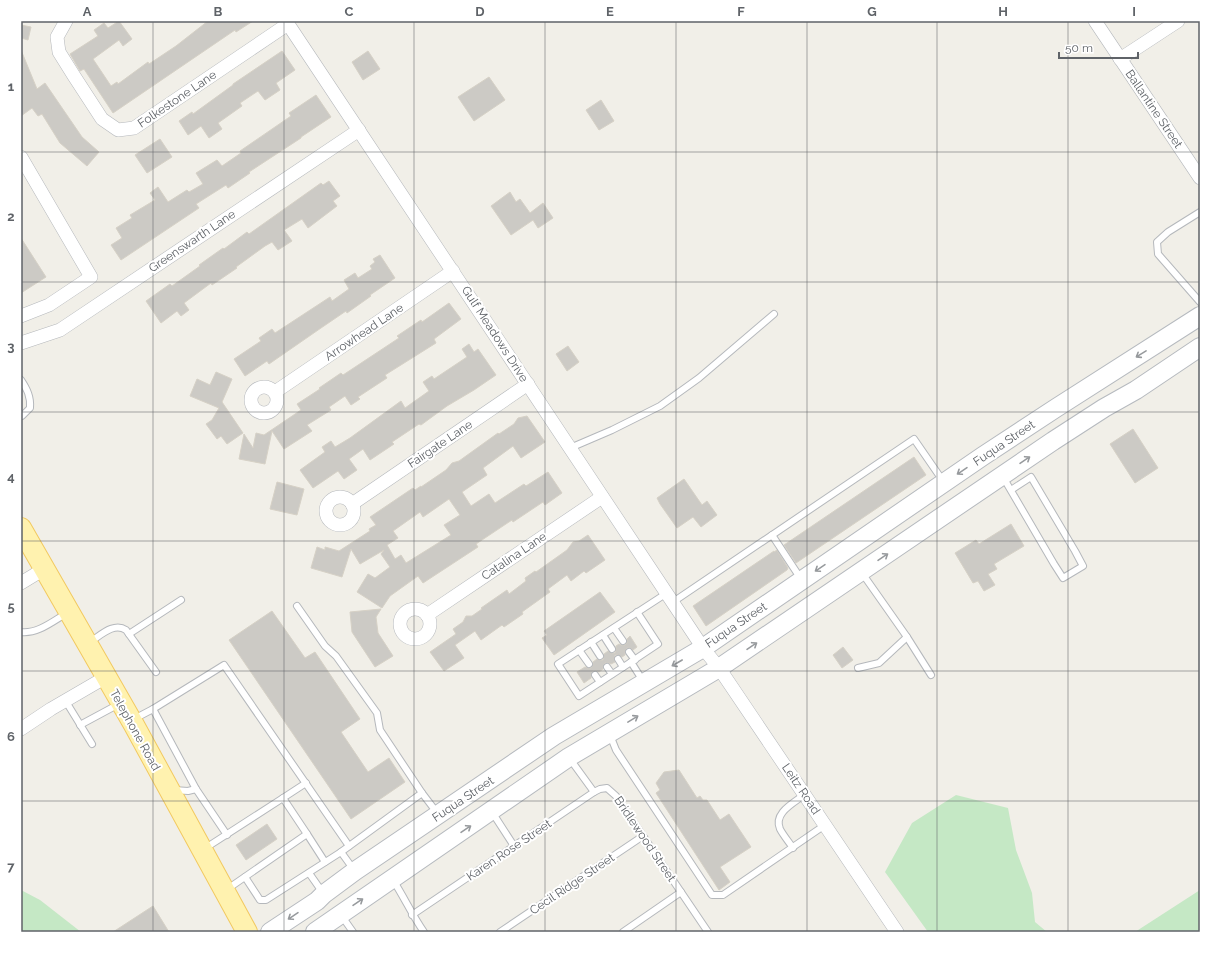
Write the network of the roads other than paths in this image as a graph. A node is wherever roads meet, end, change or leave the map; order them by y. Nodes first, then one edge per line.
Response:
1 (66, 21) edge
2 (1095, 21) edge
3 (1178, 21) edge
4 (287, 22) edge
5 (1120, 59) junction
6 (359, 130) junction
7 (21, 157) edge
8 (1200, 178) edge
9 (1200, 212) edge
10 (453, 271) junction
11 (1200, 302) edge
12 (774, 314) dead end
13 (21, 316) edge
14 (1196, 319) edge
15 (21, 343) edge
16 (1194, 351) edge
17 (1121, 367) junction
18 (21, 380) edge
19 (528, 384) junction
20 (1136, 390) junction
21 (275, 392) dead end
22 (22, 416) dead end
23 (570, 448) junction
24 (984, 456) junction
25 (944, 483) junction
26 (1006, 483) junction
27 (602, 497) junction
28 (352, 504) dead end
29 (21, 528) edge
30 (772, 535) junction
31 (847, 550) junction
32 (44, 569) junction
33 (861, 572) junction
34 (802, 580) junction
35 (21, 583) edge
36 (670, 598) junction
37 (181, 600) dead end
38 (296, 606) dead end
39 (68, 612) junction
40 (637, 612) junction
41 (426, 615) dead end
42 (614, 628) junction
43 (21, 632) edge
44 (129, 634) junction
45 (603, 635) junction
46 (907, 637) junction
47 (623, 641) dead end
48 (591, 642) junction
49 (87, 644) junction
50 (703, 648) junction
51 (612, 649) dead end
52 (579, 650) junction
53 (629, 652) dead end
54 (600, 656) dead end
55 (618, 659) dead end
56 (633, 661) junction
57 (589, 664) dead end
58 (607, 667) dead end
59 (623, 667) junction
60 (719, 668) junction
61 (858, 668) dead end
62 (156, 672) dead end
63 (612, 674) junction
64 (595, 675) dead end
65 (931, 675) dead end
66 (106, 677) junction
67 (600, 682) junction
68 (644, 682) junction
69 (66, 700) junction
70 (120, 703) junction
71 (153, 709) junction
72 (131, 721) junction
73 (80, 725) junction
74 (21, 729) edge
75 (609, 734) junction
76 (554, 736) junction
77 (92, 744) dead end
78 (569, 757) junction
79 (306, 784) junction
80 (607, 788) joint
81 (196, 789) junction
82 (169, 790) junction
83 (594, 792) junction
84 (422, 793) junction
85 (804, 795) junction
86 (283, 798) junction
87 (491, 812) junction
88 (439, 815) junction
89 (826, 825) junction
90 (307, 834) junction
91 (226, 835) junction
92 (408, 836) junction
93 (643, 836) junction
94 (349, 846) junction
95 (514, 846) junction
96 (793, 848) junction
97 (202, 850) junction
98 (341, 852) junction
99 (423, 858) junction
100 (325, 862) junction
101 (355, 872) junction
102 (309, 873) junction
103 (245, 877) junction
104 (392, 879) junction
105 (225, 891) junction
106 (681, 892) junction
107 (324, 894) junction
108 (340, 914) junction
109 (412, 915) junction
110 (248, 932) edge
111 (270, 932) edge
112 (314, 932) edge
113 (353, 932) edge
114 (424, 932) edge
115 (500, 932) edge
116 (622, 932) edge
117 (708, 932) edge
118 (897, 932) edge

1 - 4 street, Folkestone Lane
2 - 5 street, Ballantine Street
3 - 5 street
4 - 6 street, Gulf Meadows Drive
5 - 8 street, Ballantine Street
6 - 10 street, Gulf Meadows Drive
6 - 15 street, Greenswarth Lane
7 - 13 street
9 - 11 lane
10 - 19 street, Gulf Meadows Drive
10 - 21 street, Arrowhead Lane
12 - 23 lane
14 -> 17 main road, Fuqua Street
16 - 20 main road
17 - 20 main road
17 - 24 main road, Fuqua Street
18 - 22 lane
19 - 23 street, Gulf Meadows Drive
19 - 28 street, Fairgate Lane
26 -> 20 main road
23 - 27 street, Gulf Meadows Drive
24 -> 25 main road, Fuqua Street
24 - 26 main road
25 - 30 lane
25 - 31 main road, Fuqua Street
26 - 26 lane
33 -> 26 main road
27 - 36 street, Gulf Meadows Drive
27 - 41 street, Catalina Lane
29 - 32 main road, Telephone Road
30 - 34 lane
30 - 36 lane
31 - 33 main road
31 -> 34 main road, Fuqua Street
32 - 35 street
32 - 39 main road, Telephone Road
33 - 46 lane
60 -> 33 main road
34 - 50 main road, Fuqua Street
36 - 40 lane
36 - 50 street, Gulf Meadows Drive
37 - 44 lane
38 - 84 lane
39 - 43 lane
39 - 49 main road, Telephone Road
40 - 42 lane
40 - 56 lane
42 - 45 lane
42 - 47 lane
44 - 49 lane
44 - 62 lane
45 - 48 lane
45 - 51 lane
46 - 61 lane
46 - 65 lane
48 - 52 lane
48 - 54 lane
49 - 66 main road, Telephone Road
50 - 60 street, Leitz Road
50 -> 68 main road, Fuqua Street
52 - 57 lane
52 - 67 lane
53 - 56 lane
55 - 59 lane
56 - 59 lane
56 - 68 lane
58 - 63 lane
59 - 63 lane
75 -> 60 main road
60 - 85 street, Leitz Road
63 - 67 lane
64 - 67 lane
66 - 69 street
66 - 70 main road, Telephone Road
68 - 76 main road, Fuqua Street
69 - 73 lane
69 - 74 street
70 - 72 main road, Telephone Road
70 - 73 lane
71 - 72 lane
71 - 79 lane
71 - 81 lane
72 - 82 main road, Telephone Road
73 - 77 lane
75 - 78 main road
75 - 96 lane
76 - 78 main road
76 - 88 main road, Fuqua Street
78 - 83 lane
78 - 87 main road
79 - 86 lane
79 - 94 lane
80 - 83 lane, Karen Rose Street
80 - 93 lane, Bridlewood Street
81 - 82 lane
81 - 91 lane
82 - 97 main road, Telephone Road
83 - 95 lane, Karen Rose Street
84 - 88 lane
84 - 94 lane
85 - 89 street, Leitz Road
85 - 96 lane
86 - 90 lane
86 - 91 lane
87 - 95 lane
99 -> 87 main road
88 - 92 main road, Fuqua Street
89 - 96 lane
89 - 118 street, Leitz Road
90 - 100 lane
90 - 103 lane
91 - 97 lane
92 - 99 main road
92 - 101 main road, Fuqua Street
93 - 106 lane, Bridlewood Street
93 - 115 lane, Cecil Ridge Street
94 - 98 lane
95 - 109 lane, Karen Rose Street
97 - 105 main road, Telephone Road
98 - 100 lane
98 - 101 lane
99 - 104 main road
100 - 102 lane
101 - 107 main road, Fuqua Street
102 - 103 lane
102 - 107 lane
103 - 105 lane
108 -> 104 main road
104 - 109 lane
105 - 110 main road, Telephone Road
106 - 116 lane
106 - 117 lane, Bridlewood Street
107 -> 111 main road, Fuqua Street
108 - 112 main road
108 - 113 lane
109 - 114 lane

